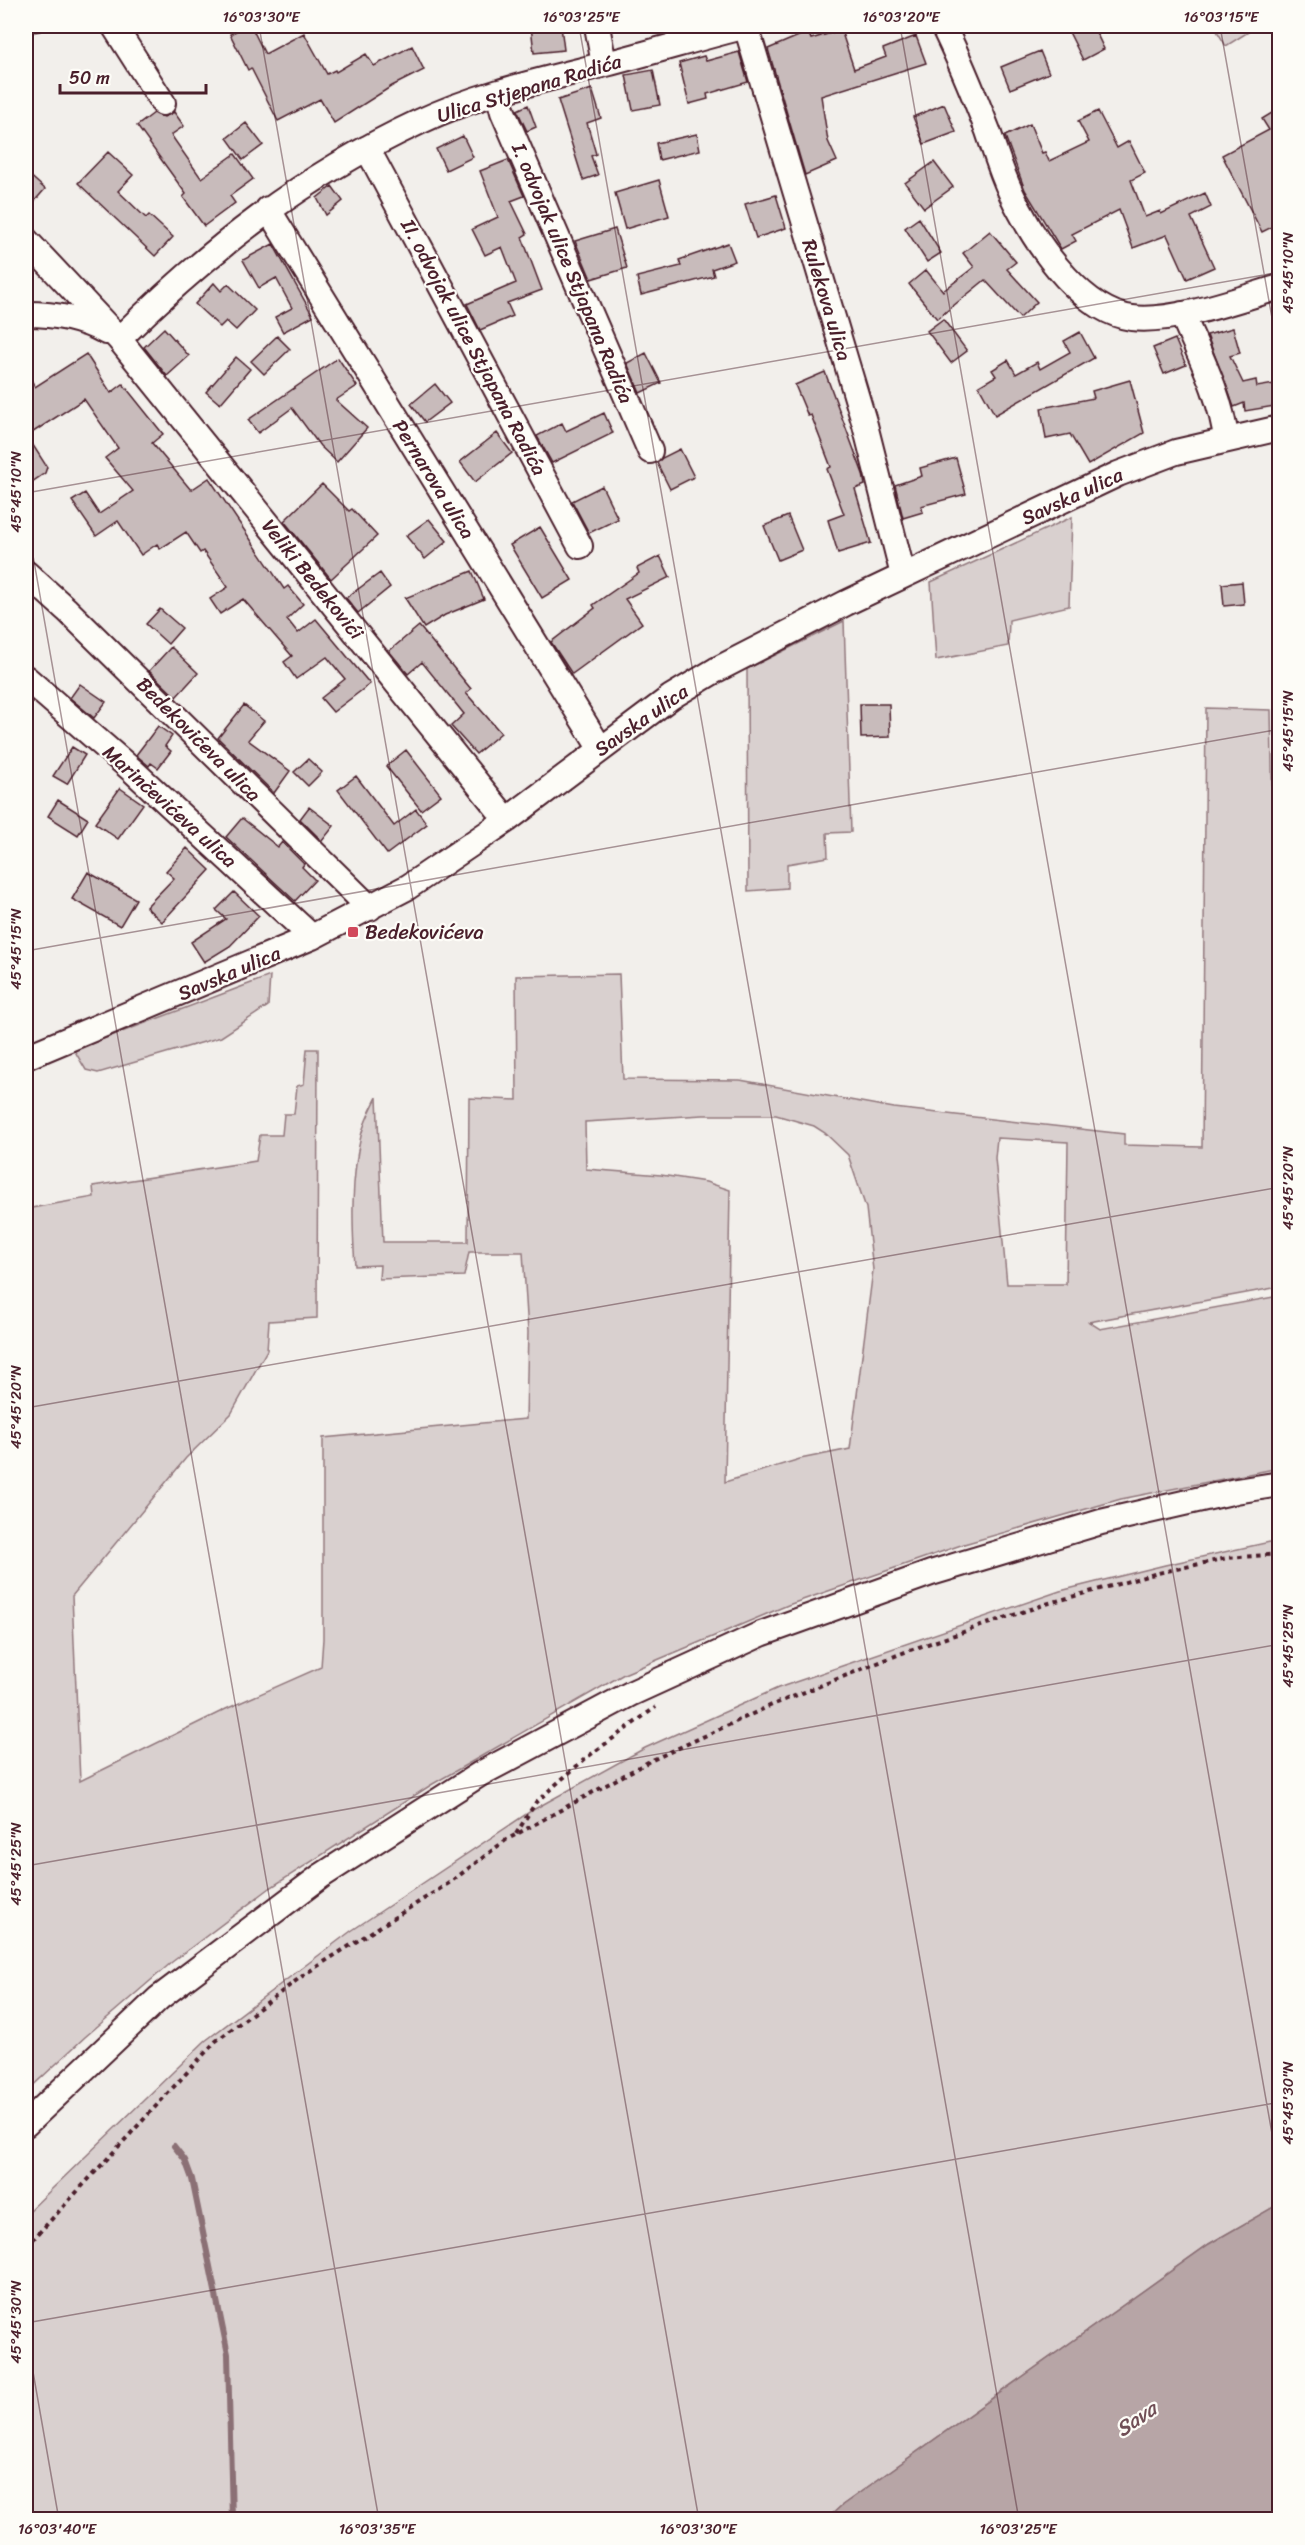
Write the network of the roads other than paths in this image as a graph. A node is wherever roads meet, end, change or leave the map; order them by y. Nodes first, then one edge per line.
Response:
1 (114, 26) edge
2 (597, 26) edge
3 (746, 26) edge
4 (943, 26) edge
5 (604, 64) junction
6 (498, 93) junction
7 (163, 103) dead end
8 (367, 148) junction
9 (268, 209) junction
10 (26, 240) edge
11 (1280, 287) edge
12 (26, 314) edge
13 (1182, 314) junction
14 (119, 339) junction
15 (1280, 428) edge
16 (1226, 439) junction
17 (650, 451) dead end
18 (580, 546) dead end
19 (26, 573) edge
20 (903, 575) junction
21 (26, 678) edge
22 (600, 748) junction
23 (507, 820) junction
24 (370, 908) junction
25 (312, 937) junction
26 (26, 1057) edge
27 (1280, 1484) edge
28 (26, 2124) edge

1 - 7 street
2 - 5 street
3 - 5 street, Ulica Stjepana Radića
3 - 20 street, Rulekova ulica
4 - 13 street
5 - 6 street, Ulica Stjepana Radića
6 - 8 street, Ulica Stjepana Radića
6 - 17 street, I. odvojak ulice Stjapana Radića
8 - 9 street, Ulica Stjepana Radića
8 - 18 street, II. odvojak ulice Stjapana Radića
9 - 14 street, Ulica Stjepana Radića
9 - 22 street, Pernarova ulica
10 - 14 street, Veliki Bedekovići
11 - 13 street
12 - 14 street
13 - 16 street
14 - 23 street, Veliki Bedekovići
15 - 16 street, Savska ulica
16 - 20 street, Savska ulica
19 - 24 street, Bedekovićeva ulica
20 - 22 street, Savska ulica
21 - 25 street, Marinčevićeva ulica
22 - 23 street, Savska ulica
23 - 24 street, Savska ulica
24 - 25 street, Savska ulica
25 - 26 street, Savska ulica
27 - 28 street

